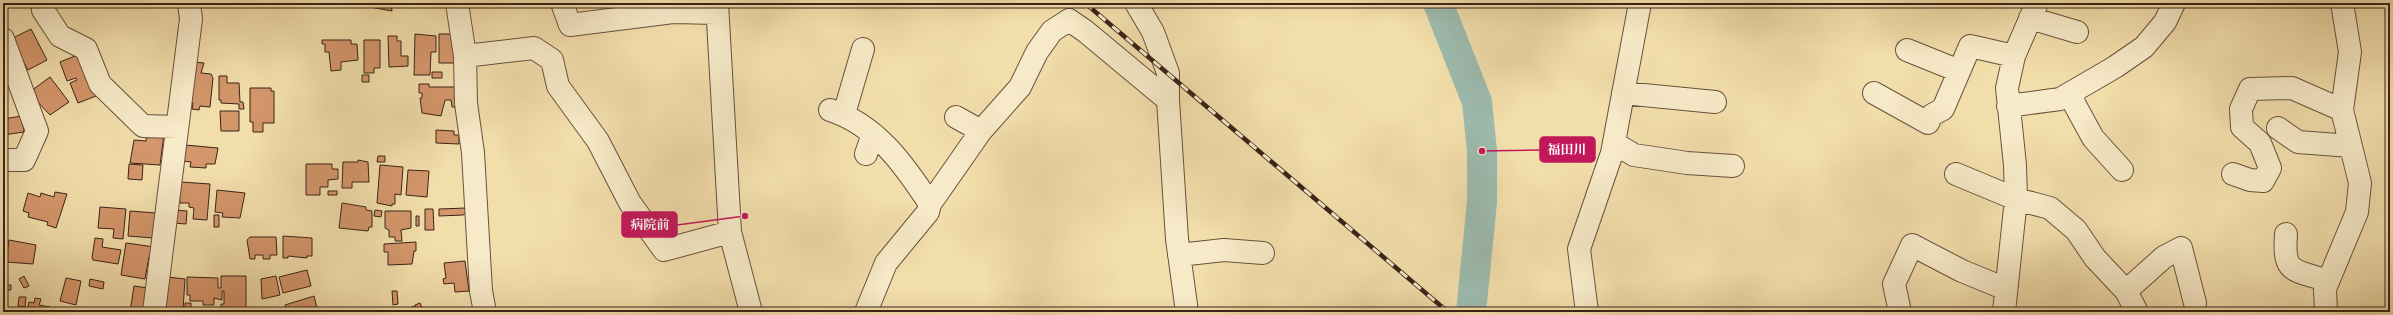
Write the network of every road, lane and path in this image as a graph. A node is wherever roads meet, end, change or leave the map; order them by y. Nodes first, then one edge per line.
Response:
1 (42, 3) edge
2 (189, 3) edge
3 (457, 3) edge
4 (562, 3) edge
5 (1136, 3) edge
6 (1640, 3) edge
7 (2174, 3) edge
8 (2342, 3) edge
9 (717, 8) edge
10 (2034, 10) edge
11 (2078, 32) dead end
12 (3, 39) edge
13 (863, 49) dead end
14 (1907, 50) dead end
15 (465, 56) junction
16 (2014, 56) junction
17 (1959, 71) junction
18 (1623, 93) junction
19 (1874, 93) dead end
20 (2069, 94) junction
21 (1168, 100) junction
22 (1715, 102) dead end
23 (2008, 106) junction
24 (2342, 110) junction
25 (956, 117) dead end
26 (177, 127) junction
27 (2278, 128) dead end
28 (981, 130) junction
29 (873, 134) junction
30 (1614, 143) junction
31 (2351, 146) junction
32 (866, 154) dead end
33 (3, 160) edge
34 (1733, 166) dead end
35 (2122, 170) dead end
36 (1956, 174) dead end
37 (2233, 174) dead end
38 (2016, 199) junction
39 (930, 204) junction
40 (730, 232) junction
41 (2286, 234) dead end
42 (1263, 253) dead end
43 (1179, 254) junction
44 (2328, 281) junction
45 (2006, 289) junction
46 (2126, 291) junction
47 (2195, 303) dead end
48 (154, 312) edge
49 (485, 312) edge
50 (751, 312) edge
51 (866, 312) edge
52 (1187, 312) edge
53 (1587, 312) edge
54 (1900, 312) edge
55 (2004, 312) edge
56 (2137, 312) edge
57 (2326, 312) edge

1 - 26 street
2 - 26 street
3 - 15 street
4 - 9 street
5 - 21 street
6 - 18 street
7 - 20 street
8 - 24 street
9 - 40 street
10 - 11 street
10 - 16 street
12 - 33 street
13 - 29 street
14 - 17 street
15 - 40 street
15 - 49 street
16 - 17 street
16 - 23 street
17 - 19 street
18 - 22 street
18 - 30 street
20 - 23 street
20 - 35 street
21 - 28 street
21 - 43 street
23 - 38 street
24 - 31 street
24 - 37 street
25 - 28 street
26 - 48 street
27 - 31 street
28 - 39 street
29 - 32 street
29 - 39 street
30 - 34 street
30 - 53 street
31 - 44 street
36 - 38 street
38 - 45 street
38 - 46 street
39 - 51 street
40 - 50 street
41 - 44 street
42 - 43 street
43 - 52 street
44 - 57 street
45 - 54 street
45 - 55 street
46 - 47 street
46 - 56 street

